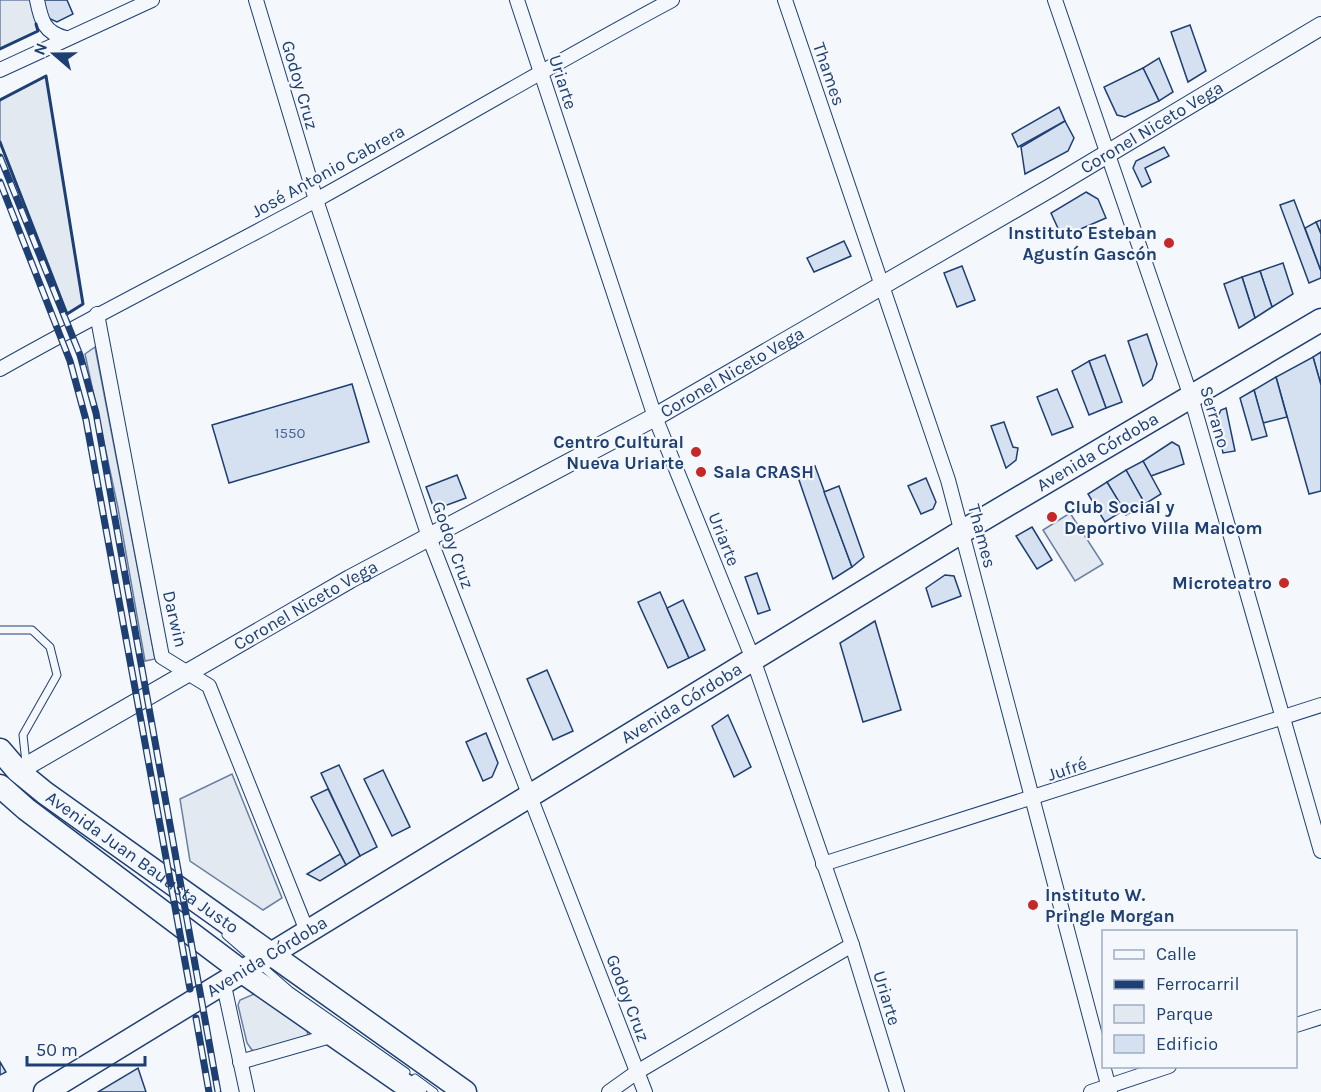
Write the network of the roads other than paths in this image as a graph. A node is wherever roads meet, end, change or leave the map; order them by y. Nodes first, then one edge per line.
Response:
1 (38, 0) edge
2 (152, 0) edge
3 (256, 0) edge
4 (517, 0) edge
5 (672, 0) edge
6 (785, 0) edge
7 (1055, 0) edge
8 (1321, 26) edge
9 (66, 38) junction
10 (0, 70) edge
11 (541, 71) junction
12 (1106, 155) junction
13 (316, 200) junction
14 (883, 286) junction
15 (97, 314) junction
16 (1321, 320) edge
17 (0, 369) edge
18 (1191, 397) junction
19 (655, 417) junction
20 (963, 531) junction
21 (429, 537) junction
22 (0, 630) edge
23 (753, 659) junction
24 (189, 673) junction
25 (1321, 705) edge
26 (1281, 719) junction
27 (0, 750) edge
28 (22, 769) junction
29 (0, 786) edge
30 (32, 794) dead end
31 (530, 795) junction
32 (1031, 799) junction
33 (88, 834) dead end
34 (1321, 851) edge
35 (823, 864) junction
36 (307, 931) junction
37 (223, 932) dead end
38 (852, 945) junction
39 (248, 967) junction
40 (1321, 1017) edge
41 (1297, 1025) edge
42 (334, 1035) junction
43 (240, 1062) junction
44 (1102, 1063) edge
45 (1103, 1068) edge
46 (1164, 1068) edge
47 (637, 1072) junction
48 (1109, 1089) edge
49 (45, 1092) edge
50 (247, 1092) edge
51 (415, 1092) edge
52 (434, 1092) edge
53 (465, 1092) edge
54 (609, 1092) edge
55 (645, 1092) edge
56 (897, 1092) edge
57 (1091, 1092) edge

1 - 9 street
2 - 9 street
3 - 13 street, Godoy Cruz
4 - 11 street, Uriarte
5 - 11 street, José Antonio Cabrera
6 - 14 street, Thames
7 - 12 street, Serrano
8 - 12 street, Coronel Niceto Vega
9 - 10 street
11 - 13 street, José Antonio Cabrera
11 - 19 street, Uriarte
12 - 14 street, Coronel Niceto Vega
12 - 18 street, Serrano
13 - 15 street, José Antonio Cabrera
13 - 21 street, Godoy Cruz
14 - 19 street, Coronel Niceto Vega
14 - 20 street, Thames
15 - 17 street, José Antonio Cabrera
15 - 24 street, Darwin
16 - 18 main road, Avenida Córdoba
18 - 20 main road, Avenida Córdoba
18 - 26 street, Serrano
19 - 21 street, Coronel Niceto Vega
19 - 23 street, Uriarte
20 - 23 main road, Avenida Córdoba
20 - 32 street, Thames
21 - 24 street, Coronel Niceto Vega
21 - 31 street, Godoy Cruz
22 - 28 lane
23 - 31 main road, Avenida Córdoba
23 - 35 street, Uriarte
24 - 28 street, Coronel Niceto Vega
24 - 36 street, Darwin
25 - 26 street, Jufré
26 - 32 street, Jufré
26 - 34 street, Serrano
27 - 28 main road, Avenida Juan Bautista Justo
28 - 39 main road, Avenida Juan Bautista Justo
29 - 39 main road, Avenida Juan Bautista Justo
30 - 33 lane
31 - 36 main road, Avenida Córdoba
31 - 47 street, Godoy Cruz
32 - 35 street, Jufré
32 - 44 street, Thames
35 - 38 street, Uriarte
36 - 39 main road, Avenida Córdoba
37 - 39 lane
38 - 47 street
38 - 56 street, Uriarte
39 - 42 main road, Avenida Juan Bautista Justo
39 - 43 street
39 - 49 main road, Avenida Córdoba
39 - 52 lane
39 - 53 main road, Avenida Juan Bautista Justo
40 - 41 street
42 - 43 street
42 - 51 main road, Avenida Juan Bautista Justo
43 - 50 street
45 - 48 street, Thames
46 - 48 street
47 - 54 street
47 - 55 street, Godoy Cruz
48 - 57 street

